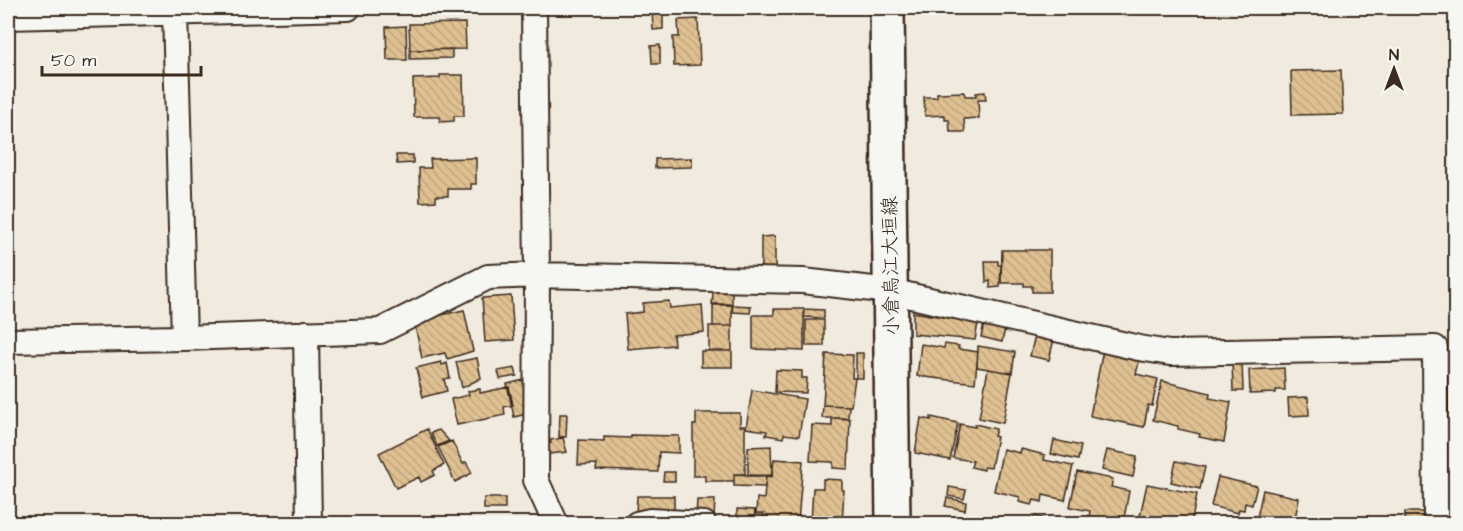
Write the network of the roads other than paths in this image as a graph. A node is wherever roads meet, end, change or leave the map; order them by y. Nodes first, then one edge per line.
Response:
1 (348, 8) edge
2 (534, 8) edge
3 (887, 8) edge
4 (175, 12) junction
5 (8, 17) edge
6 (537, 275) junction
7 (890, 291) junction
8 (306, 333) junction
9 (184, 338) junction
10 (8, 341) edge
11 (309, 524) edge
12 (556, 524) edge
13 (638, 524) edge
14 (704, 524) edge
15 (893, 524) edge
16 (1436, 524) edge

1 - 4 street
2 - 6 street
3 - 7 main road, 小倉烏江大垣線
4 - 5 street
4 - 9 street
6 - 7 street
6 - 8 street
6 - 12 street
7 - 15 main road, 小倉烏江大垣線
7 - 16 street
8 - 9 street
8 - 11 street
9 - 10 street
13 - 14 street

